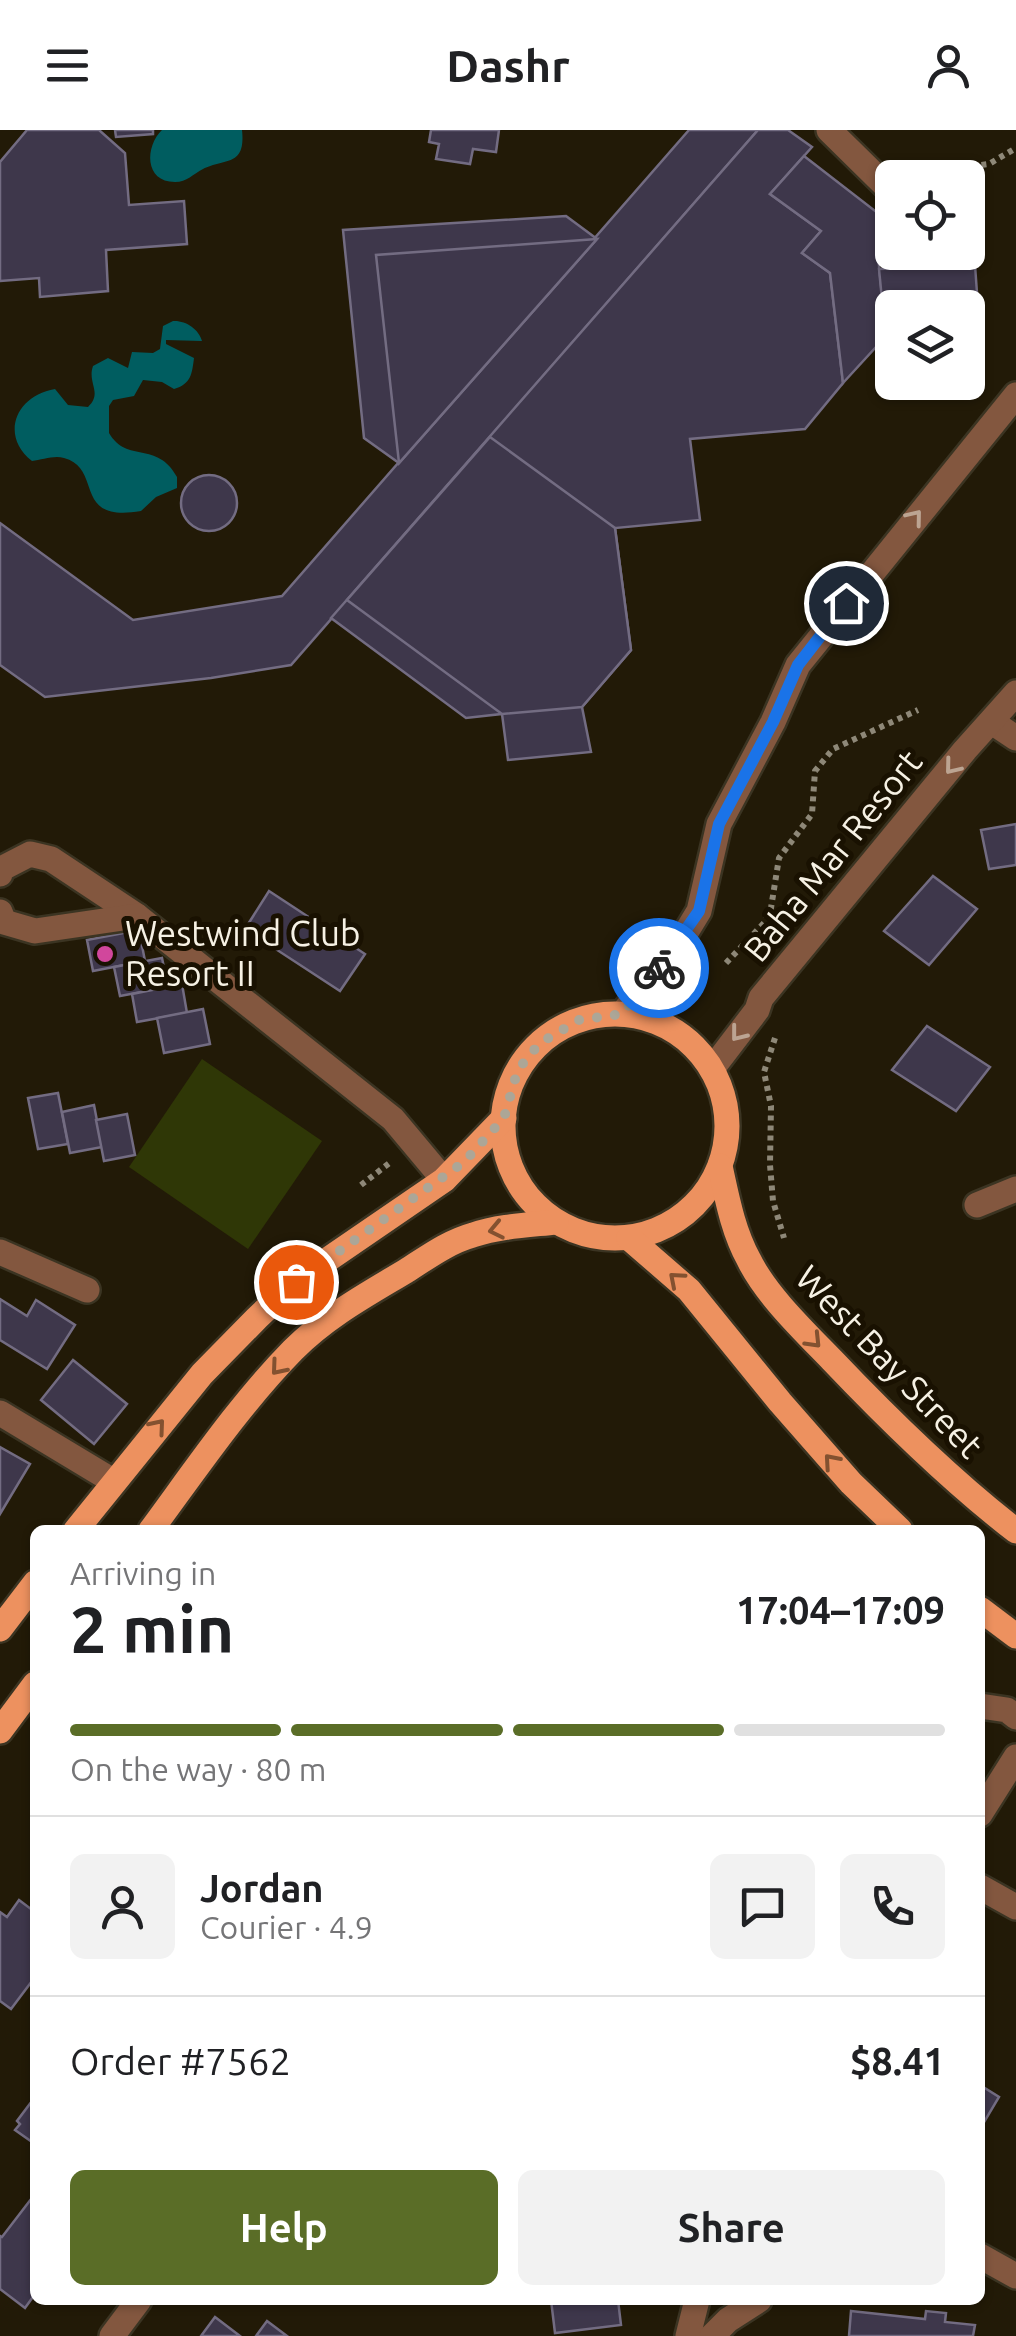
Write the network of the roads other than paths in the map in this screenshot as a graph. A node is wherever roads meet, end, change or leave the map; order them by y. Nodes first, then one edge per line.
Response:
1 (829, 130) edge
2 (875, 164) edge
3 (1016, 395) edge
4 (1016, 693) edge
5 (992, 722) junction
6 (1016, 738) edge
7 (0, 874) edge
8 (0, 912) edge
9 (137, 916) junction
10 (622, 1014) junction
11 (712, 1069) junction
12 (504, 1118) junction
13 (720, 1166) junction
14 (444, 1180) junction
15 (1016, 1190) edge
16 (976, 1205) dead end
17 (556, 1222) junction
18 (630, 1238) junction
19 (0, 1252) edge
20 (86, 1290) dead end
21 (0, 1413) edge
22 (114, 1480) junction
23 (80, 1525) edge
24 (155, 1525) edge
25 (895, 1525) edge
26 (1016, 1531) edge
27 (30, 1590) edge
28 (985, 1613) edge
29 (0, 1629) edge
30 (1016, 1636) edge
31 (985, 1706) edge
32 (1013, 1707) edge
33 (27, 1711) edge
34 (0, 1731) edge
35 (1016, 1756) edge
36 (985, 1806) edge
37 (985, 1890) edge
38 (1016, 1907) edge
39 (985, 2259) edge
40 (1016, 2276) edge
41 (135, 2305) edge
42 (696, 2305) edge
43 (751, 2305) edge
44 (112, 2336) edge
45 (688, 2336) edge
46 (712, 2336) edge

1 - 2 street
10 -> 3 street, Baha Mar Resort
4 - 5 street, Baha Mar Resort
5 - 6 street
5 -> 11 street, Baha Mar Resort
7 - 9 street
8 - 9 street
9 - 14 street
10 - 11 main road
10 - 12 main road
11 - 13 main road
12 - 14 main road
12 - 17 main road
13 - 18 main road
13 -> 26 main road, West Bay Street
22 -> 14 main road
15 - 16 street
17 - 18 main road
17 -> 24 main road
25 -> 18 main road
19 - 20 street
21 - 22 street
22 - 23 main road
27 - 29 main road
28 - 30 main road
31 - 32 street
33 - 34 main road
35 - 36 street
37 - 38 street
39 - 40 street
41 - 44 street
42 - 45 street
43 - 46 street

